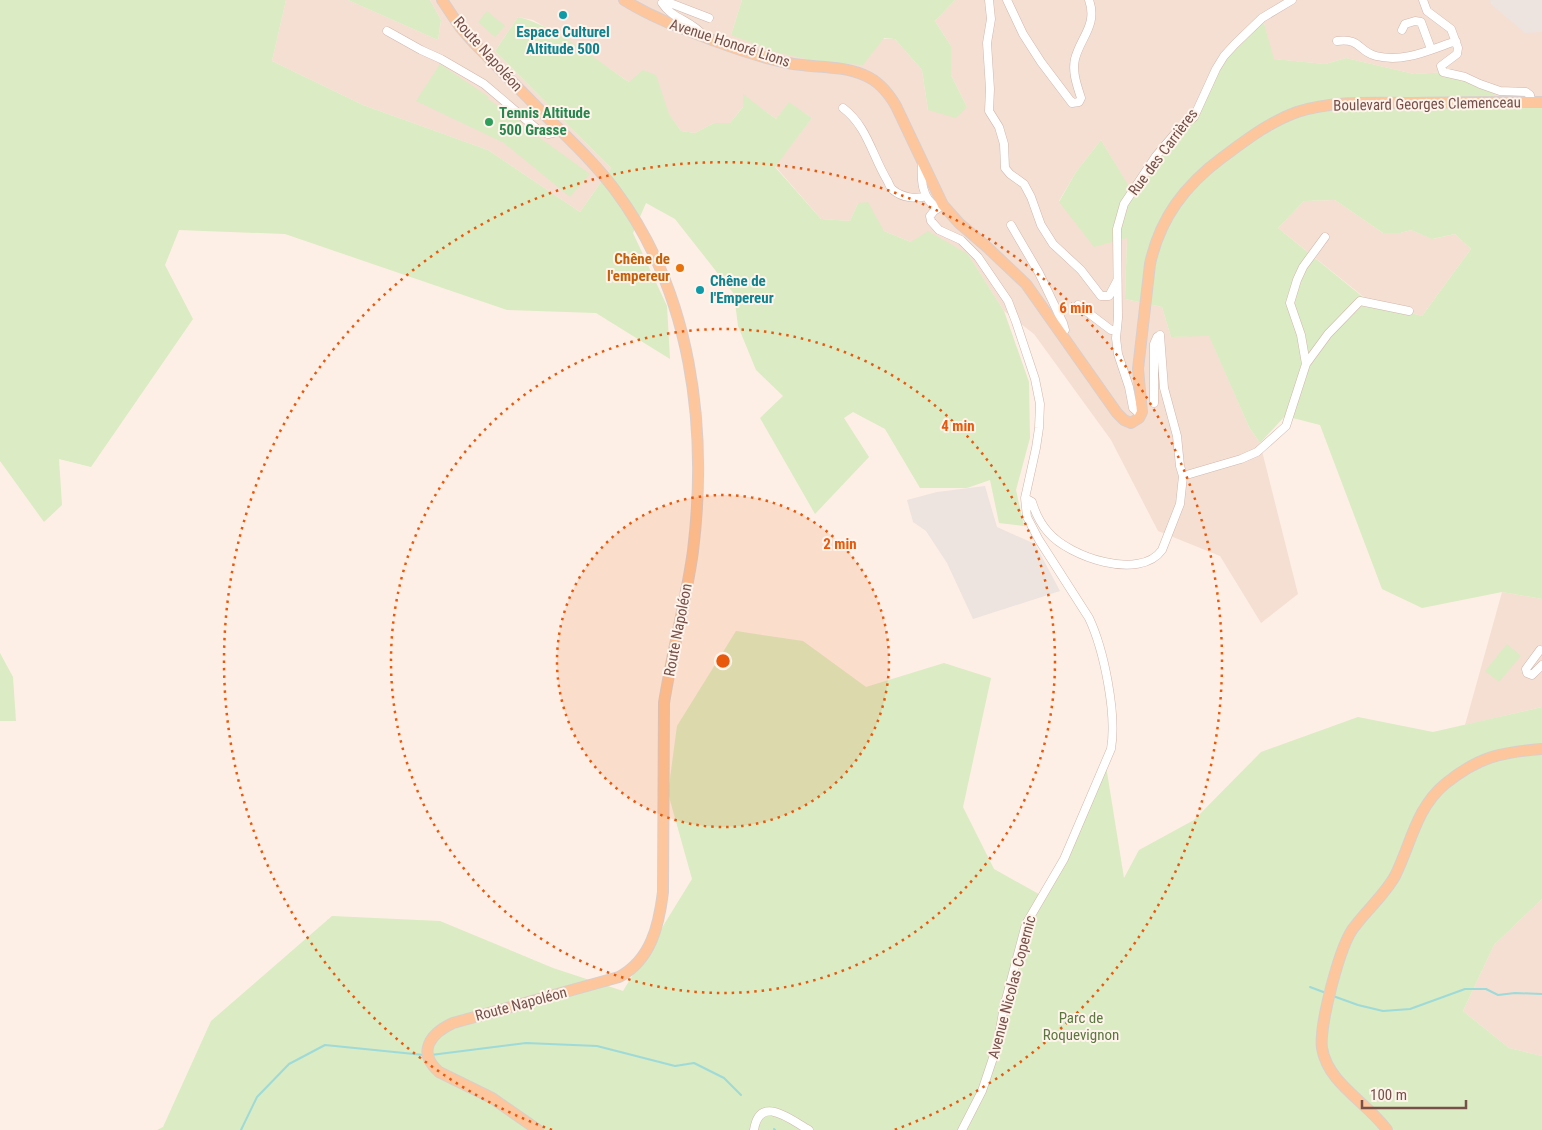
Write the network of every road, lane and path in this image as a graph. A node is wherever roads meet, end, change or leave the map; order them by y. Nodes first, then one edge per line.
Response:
1 (442, 0) edge
2 (624, 0) edge
3 (989, 0) edge
4 (1007, 0) edge
5 (1090, 0) edge
6 (1292, 0) edge
7 (1423, 0) edge
8 (709, 18) dead end
9 (1402, 30) dead end
10 (387, 31) dead end
11 (705, 37) junction
12 (1456, 40) junction
13 (1337, 41) dead end
14 (1431, 49) junction
15 (1531, 102) junction
16 (1542, 102) edge
17 (843, 108) dead end
18 (561, 131) junction
19 (922, 162) junction
20 (926, 196) junction
21 (941, 207) junction
22 (1011, 225) dead end
23 (1324, 237) dead end
24 (1117, 282) junction
25 (1078, 305) dead end
26 (1410, 311) dead end
27 (1116, 330) junction
28 (1062, 334) junction
29 (1306, 364) junction
30 (1154, 403) dead end
31 (1141, 415) junction
32 (1183, 476) junction
33 (1025, 498) junction
34 (1540, 650) dead end
35 (1542, 665) edge
36 (1542, 749) edge
37 (538, 1130) edge
38 (754, 1130) edge
39 (809, 1130) edge
40 (962, 1130) edge
41 (1387, 1130) edge

1 - 18 main road, Route Napoléon
2 - 11 main road, Avenue Honoré Lions
3 - 24 street
4 - 5 street
6 - 24 street, Rue des Carrières
7 - 12 street
8 - 11 street
9 - 14 street
10 - 18 street
11 - 19 main road, Avenue Honoré Lions
12 - 14 street
12 - 15 street
13 - 14 street
15 - 16 main road, Boulevard Georges Clemenceau
15 - 31 main road, Boulevard Georges Clemenceau
17 - 20 street
18 - 37 main road, Route Napoléon
19 - 20 street
19 - 21 main road, Avenue Honoré Lions
20 - 21 street
21 - 28 main road
21 - 33 street, Avenue Nicolas Copernic
22 - 28 street
23 - 29 street
24 - 27 street, Rue des Carrières
25 - 27 street
26 - 29 street
27 - 31 street, Rue des Carrières
28 - 31 main road
29 - 32 street
30 - 32 street
32 - 33 street
33 - 40 street, Avenue Nicolas Copernic
34 - 35 street
36 - 41 main road
38 - 39 street

